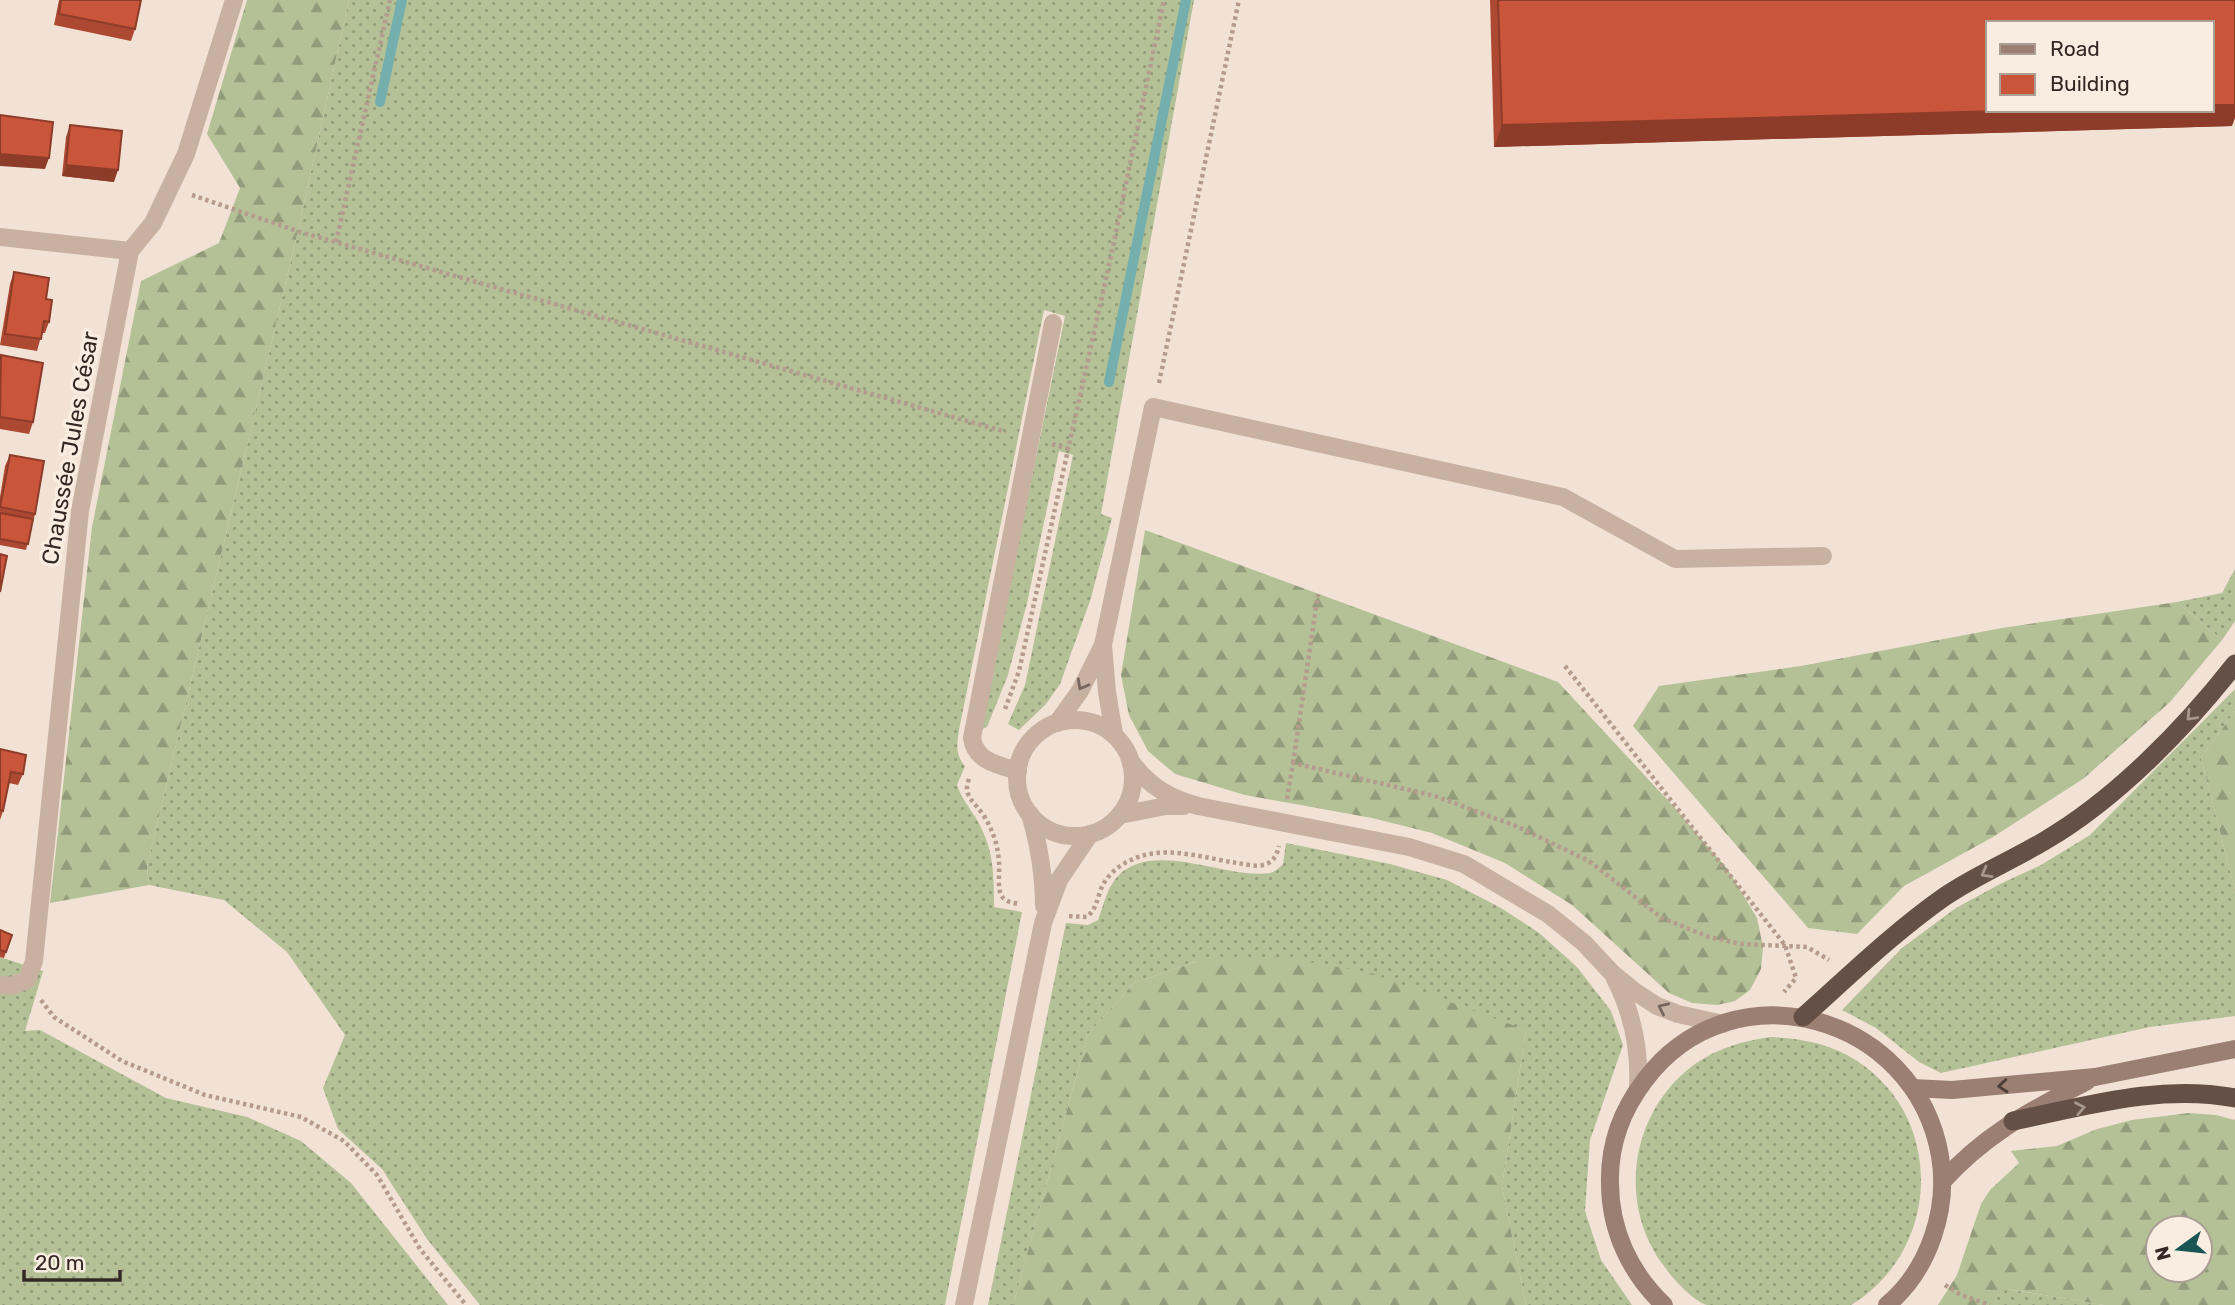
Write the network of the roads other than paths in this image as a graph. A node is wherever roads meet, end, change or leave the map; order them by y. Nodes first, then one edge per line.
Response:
1 (234, 0) edge
2 (0, 237) edge
3 (130, 251) junction
4 (1053, 323) dead end
5 (1823, 556) dead end
6 (1103, 645) junction
7 (2235, 664) edge
8 (1057, 723) junction
9 (1114, 734) junction
10 (1132, 763) junction
11 (1018, 771) junction
12 (1198, 806) junction
13 (1030, 814) junction
14 (1120, 815) junction
15 (1090, 834) junction
16 (1045, 915) junction
17 (1612, 972) junction
18 (0, 985) edge
19 (1803, 1017) junction
20 (1723, 1024) junction
21 (2235, 1049) edge
22 (2095, 1077) junction
23 (1638, 1088) junction
24 (1913, 1088) junction
25 (2235, 1098) edge
26 (2013, 1121) junction
27 (1942, 1182) junction
28 (1661, 1303) edge
29 (964, 1305) edge
30 (1888, 1305) edge

1 - 3 street, Chaussée Jules César
2 - 3 street
3 - 18 street, Chaussée Jules César
4 - 11 street
5 - 6 street
6 -> 8 street
6 - 9 street
7 -> 19 highway
8 - 9 street
8 - 11 street
9 - 10 street
10 - 12 street
10 - 14 street
11 - 13 street
12 - 14 street
12 - 17 street
13 - 15 street
13 - 16 street
14 - 15 street
15 - 16 street
16 - 29 street
20 -> 17 street
17 - 23 street
19 - 20 main road
19 - 24 main road
20 - 23 main road
21 - 22 main road
22 -> 24 main road
22 - 26 main road
23 - 28 main road
24 - 27 main road
26 -> 25 highway
26 - 27 main road
27 - 30 main road

